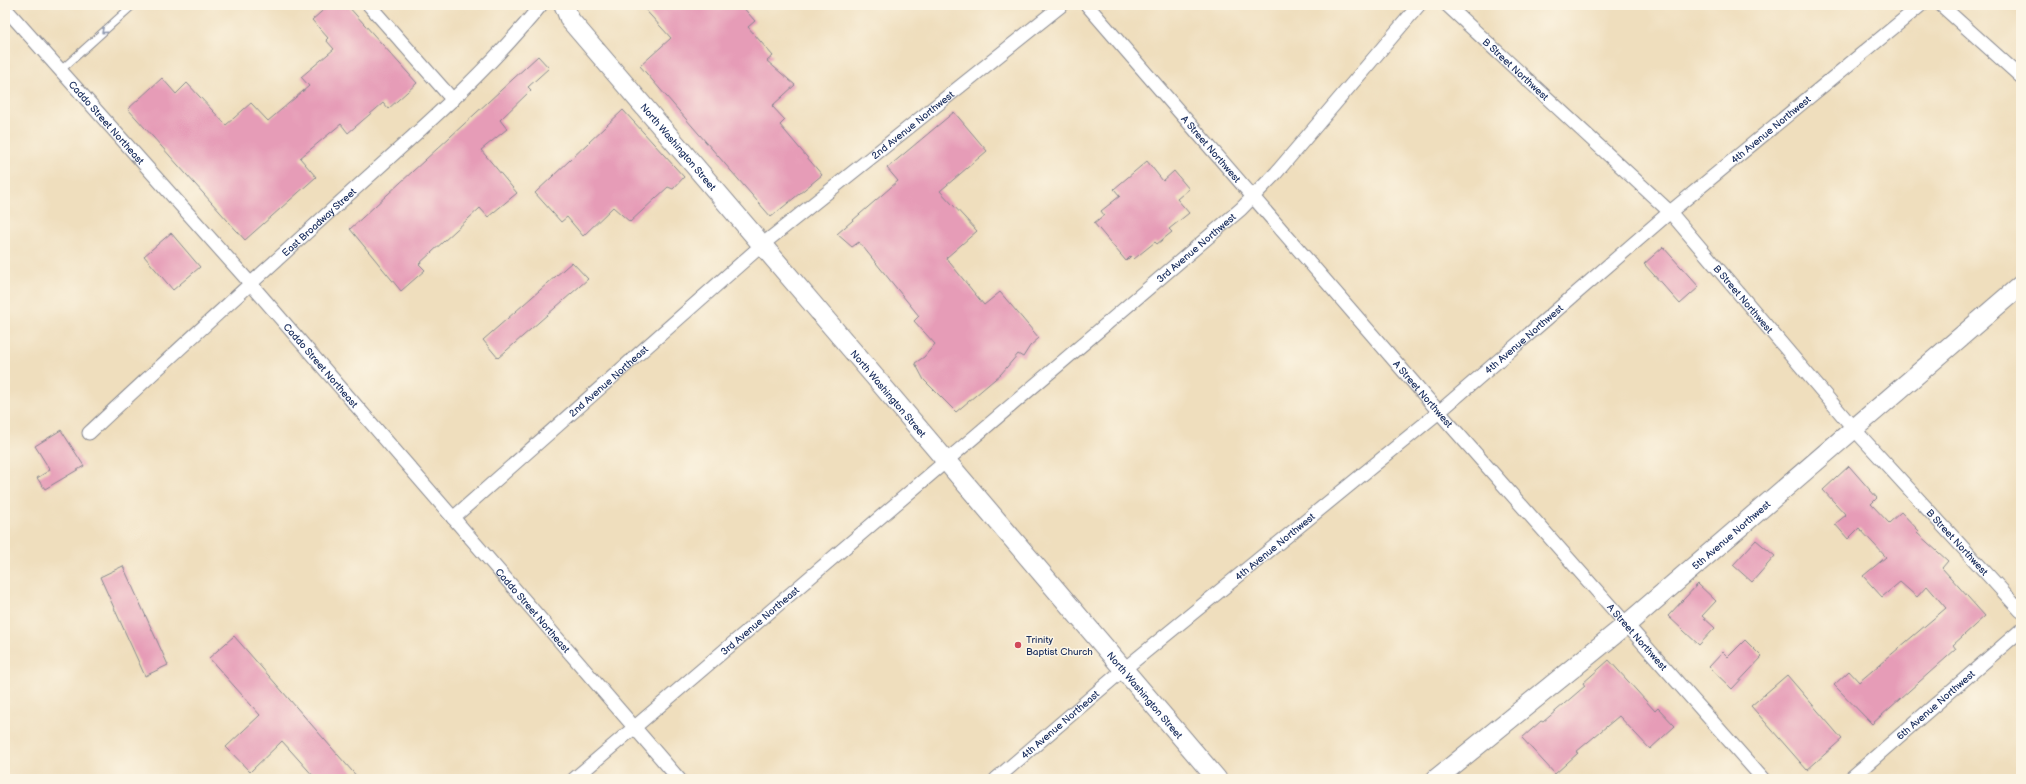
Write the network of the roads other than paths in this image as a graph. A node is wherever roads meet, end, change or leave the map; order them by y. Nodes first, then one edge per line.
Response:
1 (133, 5) edge
2 (369, 5) edge
3 (541, 5) edge
4 (564, 5) edge
5 (1062, 5) edge
6 (1088, 5) edge
7 (1419, 5) edge
8 (1447, 5) edge
9 (1921, 5) edge
10 (1941, 5) edge
11 (5, 8) edge
12 (61, 70) junction
13 (2021, 77) edge
14 (453, 100) junction
15 (1253, 197) junction
16 (1670, 212) junction
17 (763, 244) junction
18 (250, 283) junction
19 (2021, 285) edge
20 (1439, 412) junction
21 (1854, 429) junction
22 (89, 433) dead end
23 (944, 461) junction
24 (453, 518) junction
25 (2021, 611) edge
26 (1626, 625) junction
27 (2021, 630) edge
28 (1123, 670) junction
29 (634, 726) junction
30 (574, 779) edge
31 (679, 779) edge
32 (996, 779) edge
33 (1217, 779) edge
34 (1436, 779) edge
35 (1762, 779) edge
36 (1850, 779) edge

1 -> 12 lane
2 - 14 street
3 - 14 street, East Broadway Street
4 - 17 main road, North Washington Street
5 - 17 street, 2nd Avenue Northwest
6 - 15 street, A Street Northwest
7 - 15 street, 3rd Avenue Northwest
8 - 16 street, B Street Northwest
9 - 16 street, 4th Avenue Northwest
10 - 13 street
11 - 12 street, Caddo Street Northeast
12 - 18 street, Caddo Street Northeast
14 - 18 street, East Broadway Street
15 - 20 street, A Street Northwest
15 - 23 street, 3rd Avenue Northwest
16 - 20 street, 4th Avenue Northwest
16 - 21 street, B Street Northwest
17 - 23 main road, North Washington Street
17 - 24 street, 2nd Avenue Northeast
18 - 22 street, East Broadway Street
18 - 24 street, Caddo Street Northeast
19 - 21 main road, 5th Avenue Northwest
20 - 26 street, A Street Northwest
20 - 28 street, 4th Avenue Northwest
21 - 25 street, B Street Northwest
21 - 26 main road, 5th Avenue Northwest
23 - 28 main road, North Washington Street
23 - 29 street, 3rd Avenue Northeast
24 - 29 street, Caddo Street Northeast
26 - 34 main road, 5th Avenue Northwest
26 - 35 street, A Street Northwest
27 - 36 street, 6th Avenue Northwest
28 - 32 street, 4th Avenue Northeast
28 - 33 main road, North Washington Street
29 - 30 street, 3rd Avenue Northeast
29 - 31 street, Caddo Street Northeast

